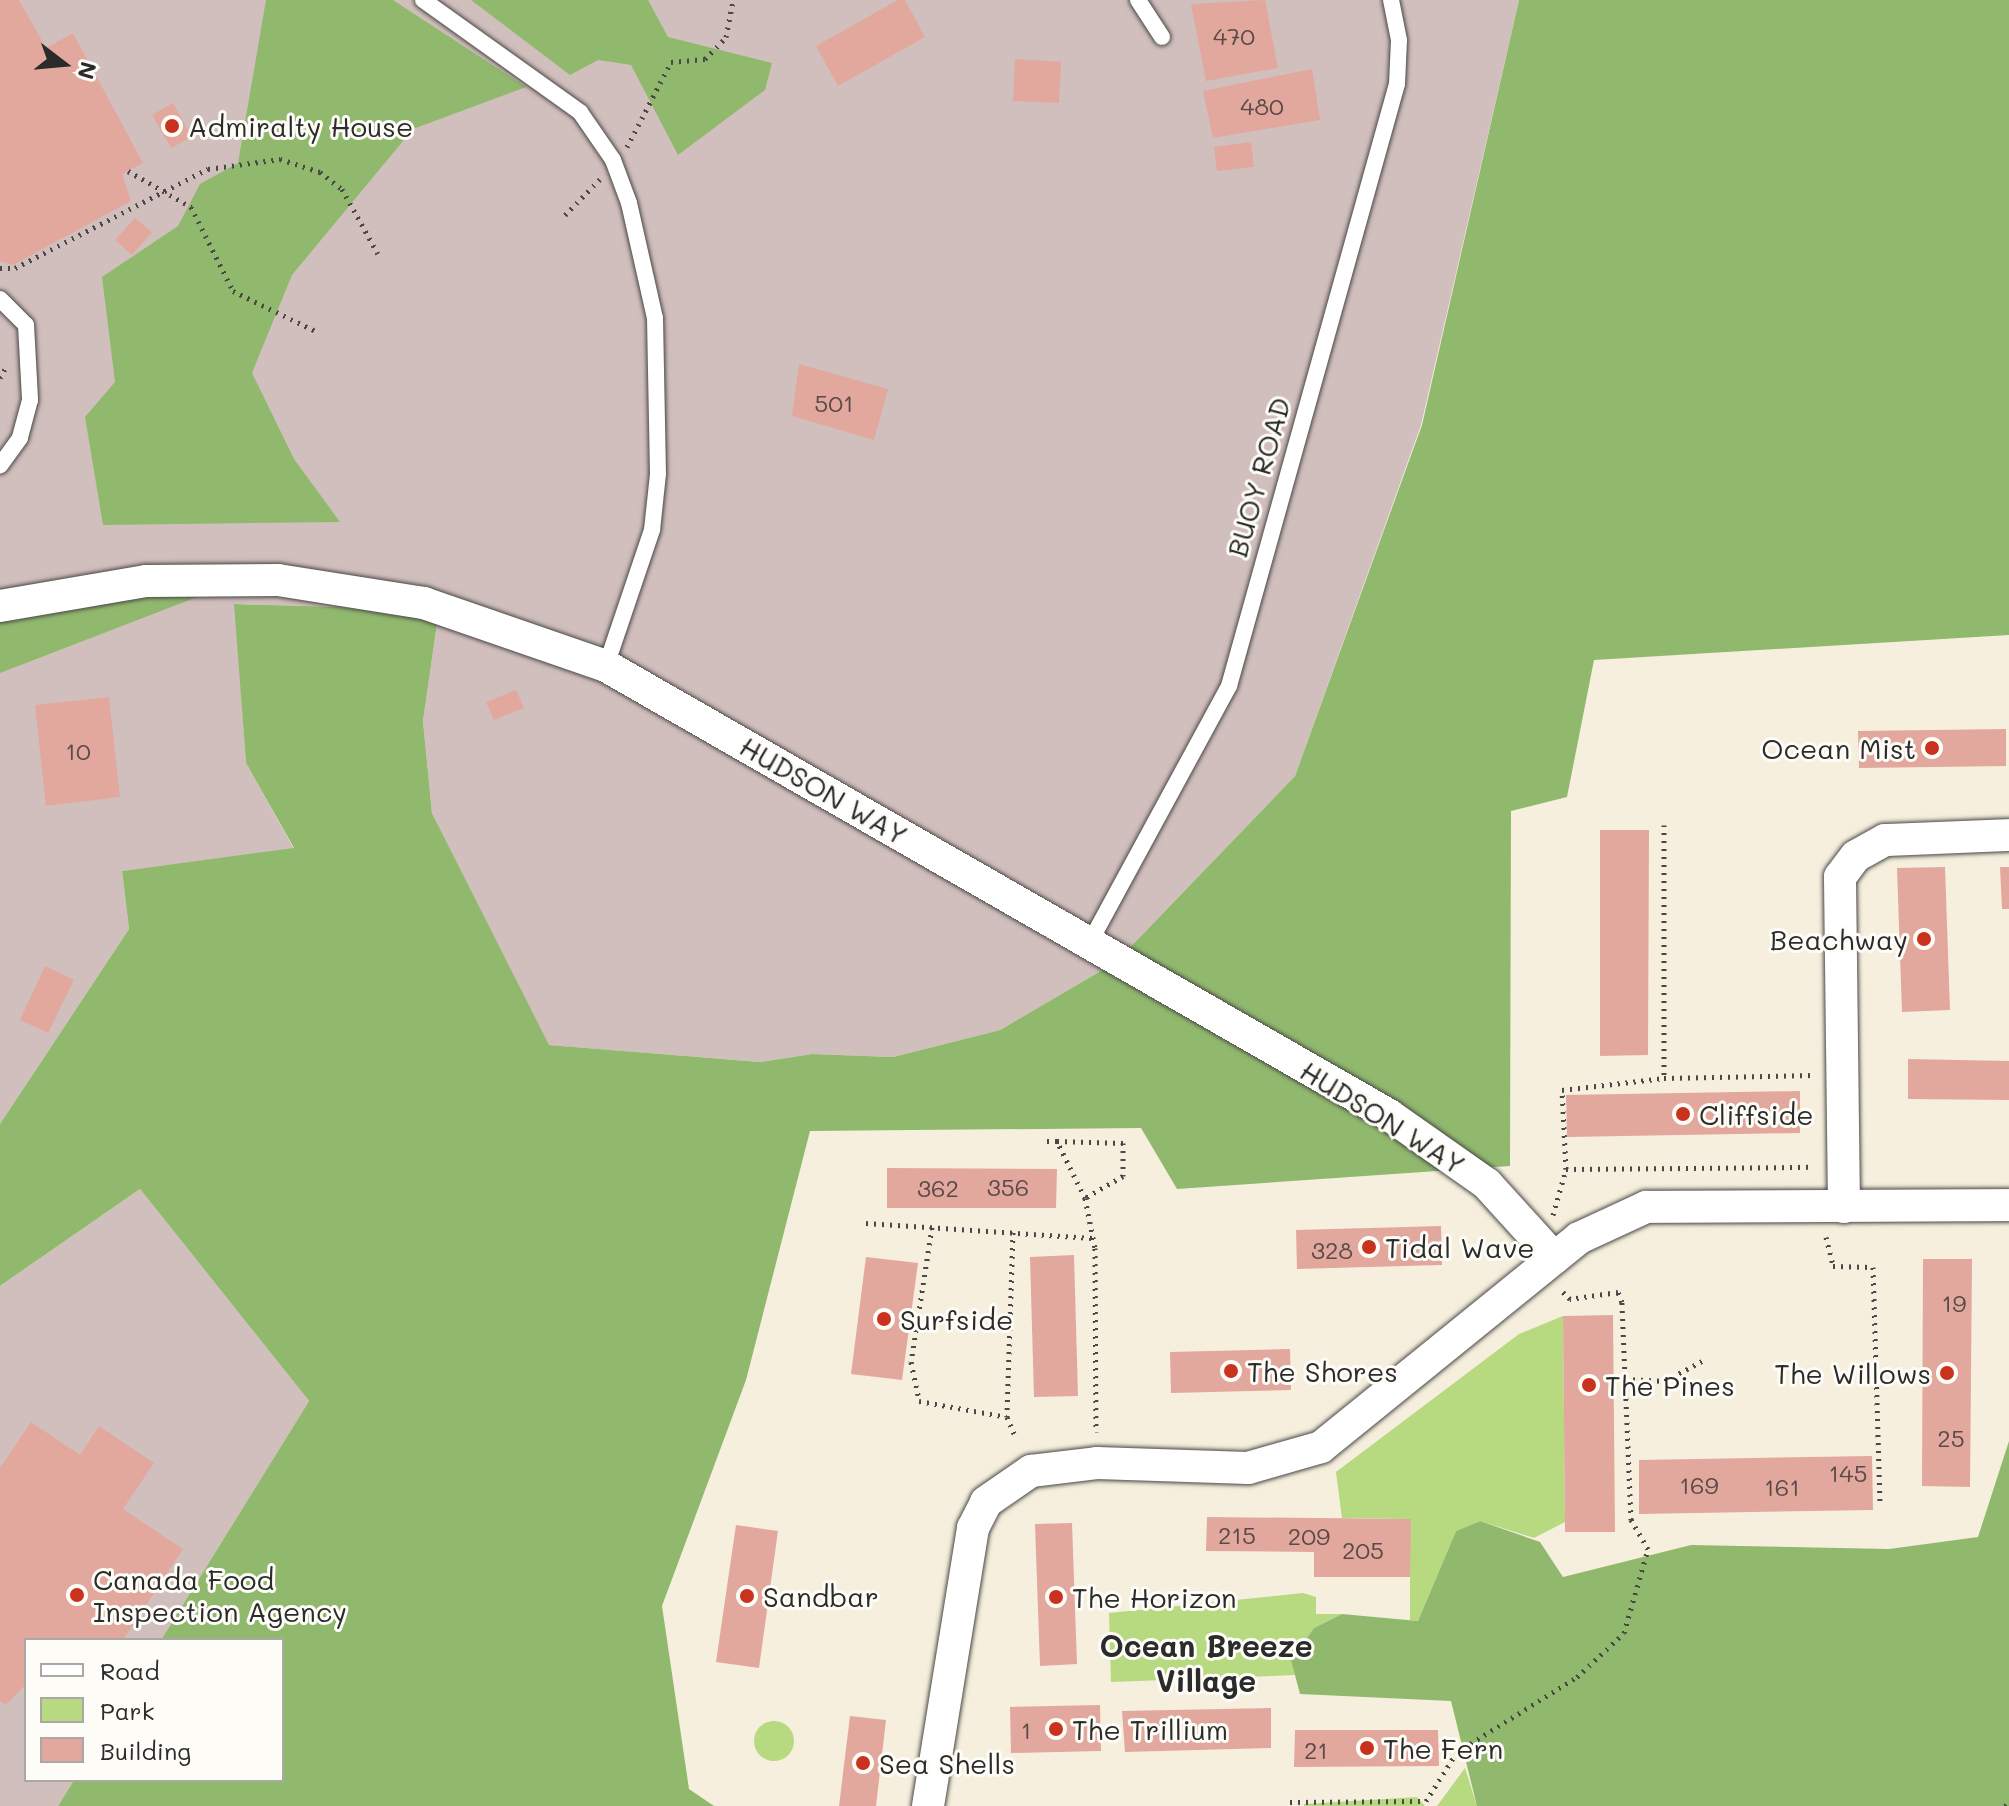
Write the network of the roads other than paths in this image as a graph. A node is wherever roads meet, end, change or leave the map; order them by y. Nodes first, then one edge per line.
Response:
1 (423, 0) edge
2 (1138, 0) edge
3 (1391, 0) edge
4 (1162, 37) dead end
5 (0, 299) edge
6 (0, 466) edge
7 (0, 606) edge
8 (606, 666) junction
9 (2009, 835) edge
10 (1090, 942) junction
11 (2009, 1205) edge
12 (1844, 1207) junction
13 (1547, 1265) junction
14 (928, 1806) edge

1 - 8 lane
2 - 4 lane
3 - 10 lane, BUOY ROAD
5 - 6 lane
7 - 8 street, HUDSON WAY
8 - 10 street, HUDSON WAY
9 - 12 street
10 - 13 street, HUDSON WAY
11 - 12 street
12 - 13 street
13 - 14 street

